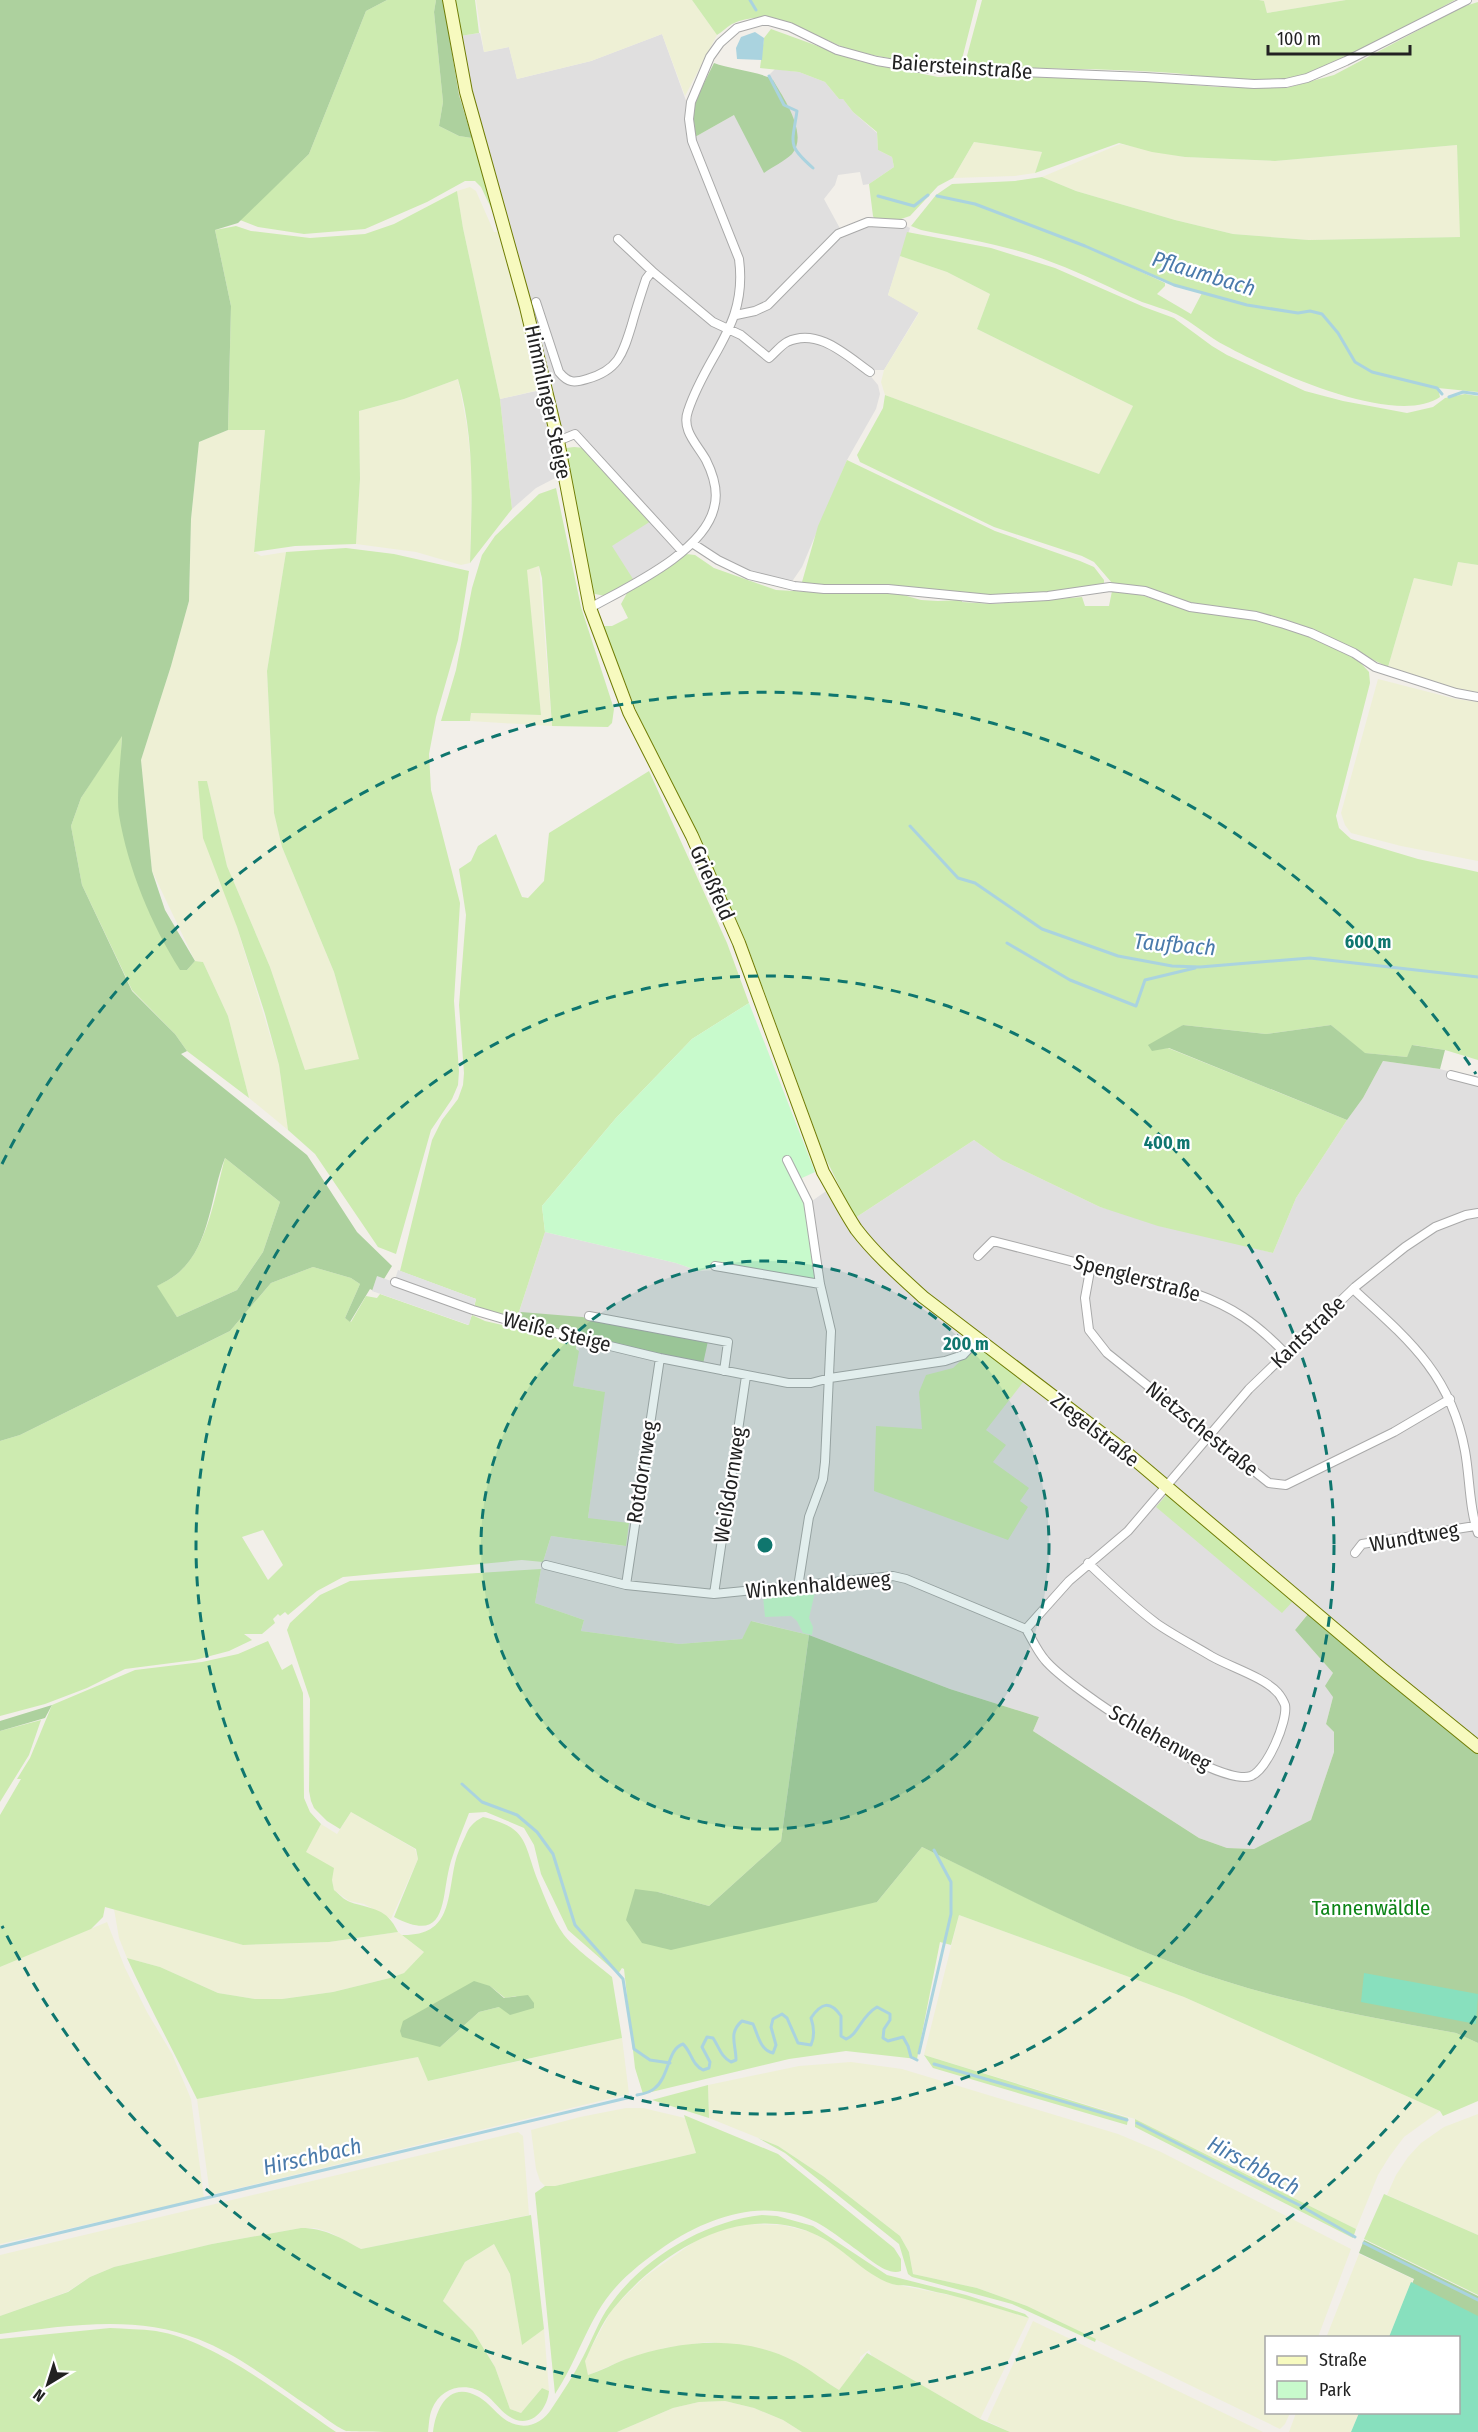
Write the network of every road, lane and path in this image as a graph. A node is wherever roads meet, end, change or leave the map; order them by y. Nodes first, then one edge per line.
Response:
1 (449, 0) edge
2 (1467, 0) edge
3 (902, 224) dead end
4 (618, 239) dead end
5 (652, 271) junction
6 (536, 302) dead end
7 (735, 315) junction
8 (729, 329) junction
9 (870, 372) dead end
10 (558, 441) junction
11 (692, 543) junction
12 (682, 551) junction
13 (590, 608) junction
14 (1478, 697) edge
15 (629, 712) joint
16 (781, 1062) joint
17 (1451, 1075) dead end
18 (1478, 1082) edge
19 (788, 1160) dead end
20 (1478, 1212) edge
21 (978, 1256) dead end
22 (1091, 1265) junction
23 (715, 1266) dead end
24 (395, 1282) dead end
25 (820, 1284) junction
26 (1353, 1289) junction
27 (589, 1316) dead end
28 (977, 1340) junction
29 (1285, 1353) junction
30 (660, 1358) junction
31 (723, 1371) junction
32 (746, 1377) junction
33 (830, 1378) junction
34 (1450, 1399) junction
35 (1209, 1434) junction
36 (1168, 1487) junction
37 (1477, 1529) edge
38 (1355, 1553) dead end
39 (1088, 1563) junction
40 (546, 1565) dead end
41 (626, 1585) junction
42 (798, 1587) junction
43 (714, 1594) junction
44 (1026, 1629) junction
45 (1478, 1747) edge

1 - 10 main road, Himmlinger Steige
2 - 7 street, Baiersteinstraße
3 - 7 street
4 - 5 street
5 - 6 street
5 - 8 street
7 - 8 street, Baiersteinstraße
8 - 9 street
8 - 11 street, Baiersteinstraße
10 - 12 street
10 - 13 main road, Himmlinger Steige
11 - 12 street, Baiersteinstraße
11 - 14 street
12 - 13 street, Baiersteinstraße
13 - 15 main road, Himmlinger Steige
15 - 16 main road, Grießfeld
16 - 28 main road, Ziegelstraße
17 - 18 street
19 - 25 street
20 - 26 street, Kantstraße
21 - 22 street, Spenglerstraße
22 - 29 street, Spenglerstraße
22 - 35 street, Nietzschestraße
23 - 25 street
24 - 30 street, Weiße Steige
25 - 33 street
26 - 29 street, Kantstraße
26 - 34 street
27 - 31 street, Weiße Steige
28 - 33 street, Weiße Steige
28 - 36 main road, Ziegelstraße
29 - 35 street, Kantstraße
30 - 31 street, Weiße Steige
30 - 41 street, Rotdornweg
31 - 32 street, Weiße Steige
32 - 33 street, Weiße Steige
32 - 43 street, Weißdornweg
33 - 42 street
34 - 35 street, Nietzschestraße
34 - 37 street
35 - 36 street, Kantstraße
36 - 39 street
36 - 45 main road, Ziegelstraße
37 - 38 street, Wundtweg
39 - 44 street
39 - 44 street, Schlehenweg
40 - 41 street, Winkenhaldeweg
41 - 43 street, Winkenhaldeweg
42 - 43 street, Winkenhaldeweg
42 - 44 street, Winkenhaldeweg

